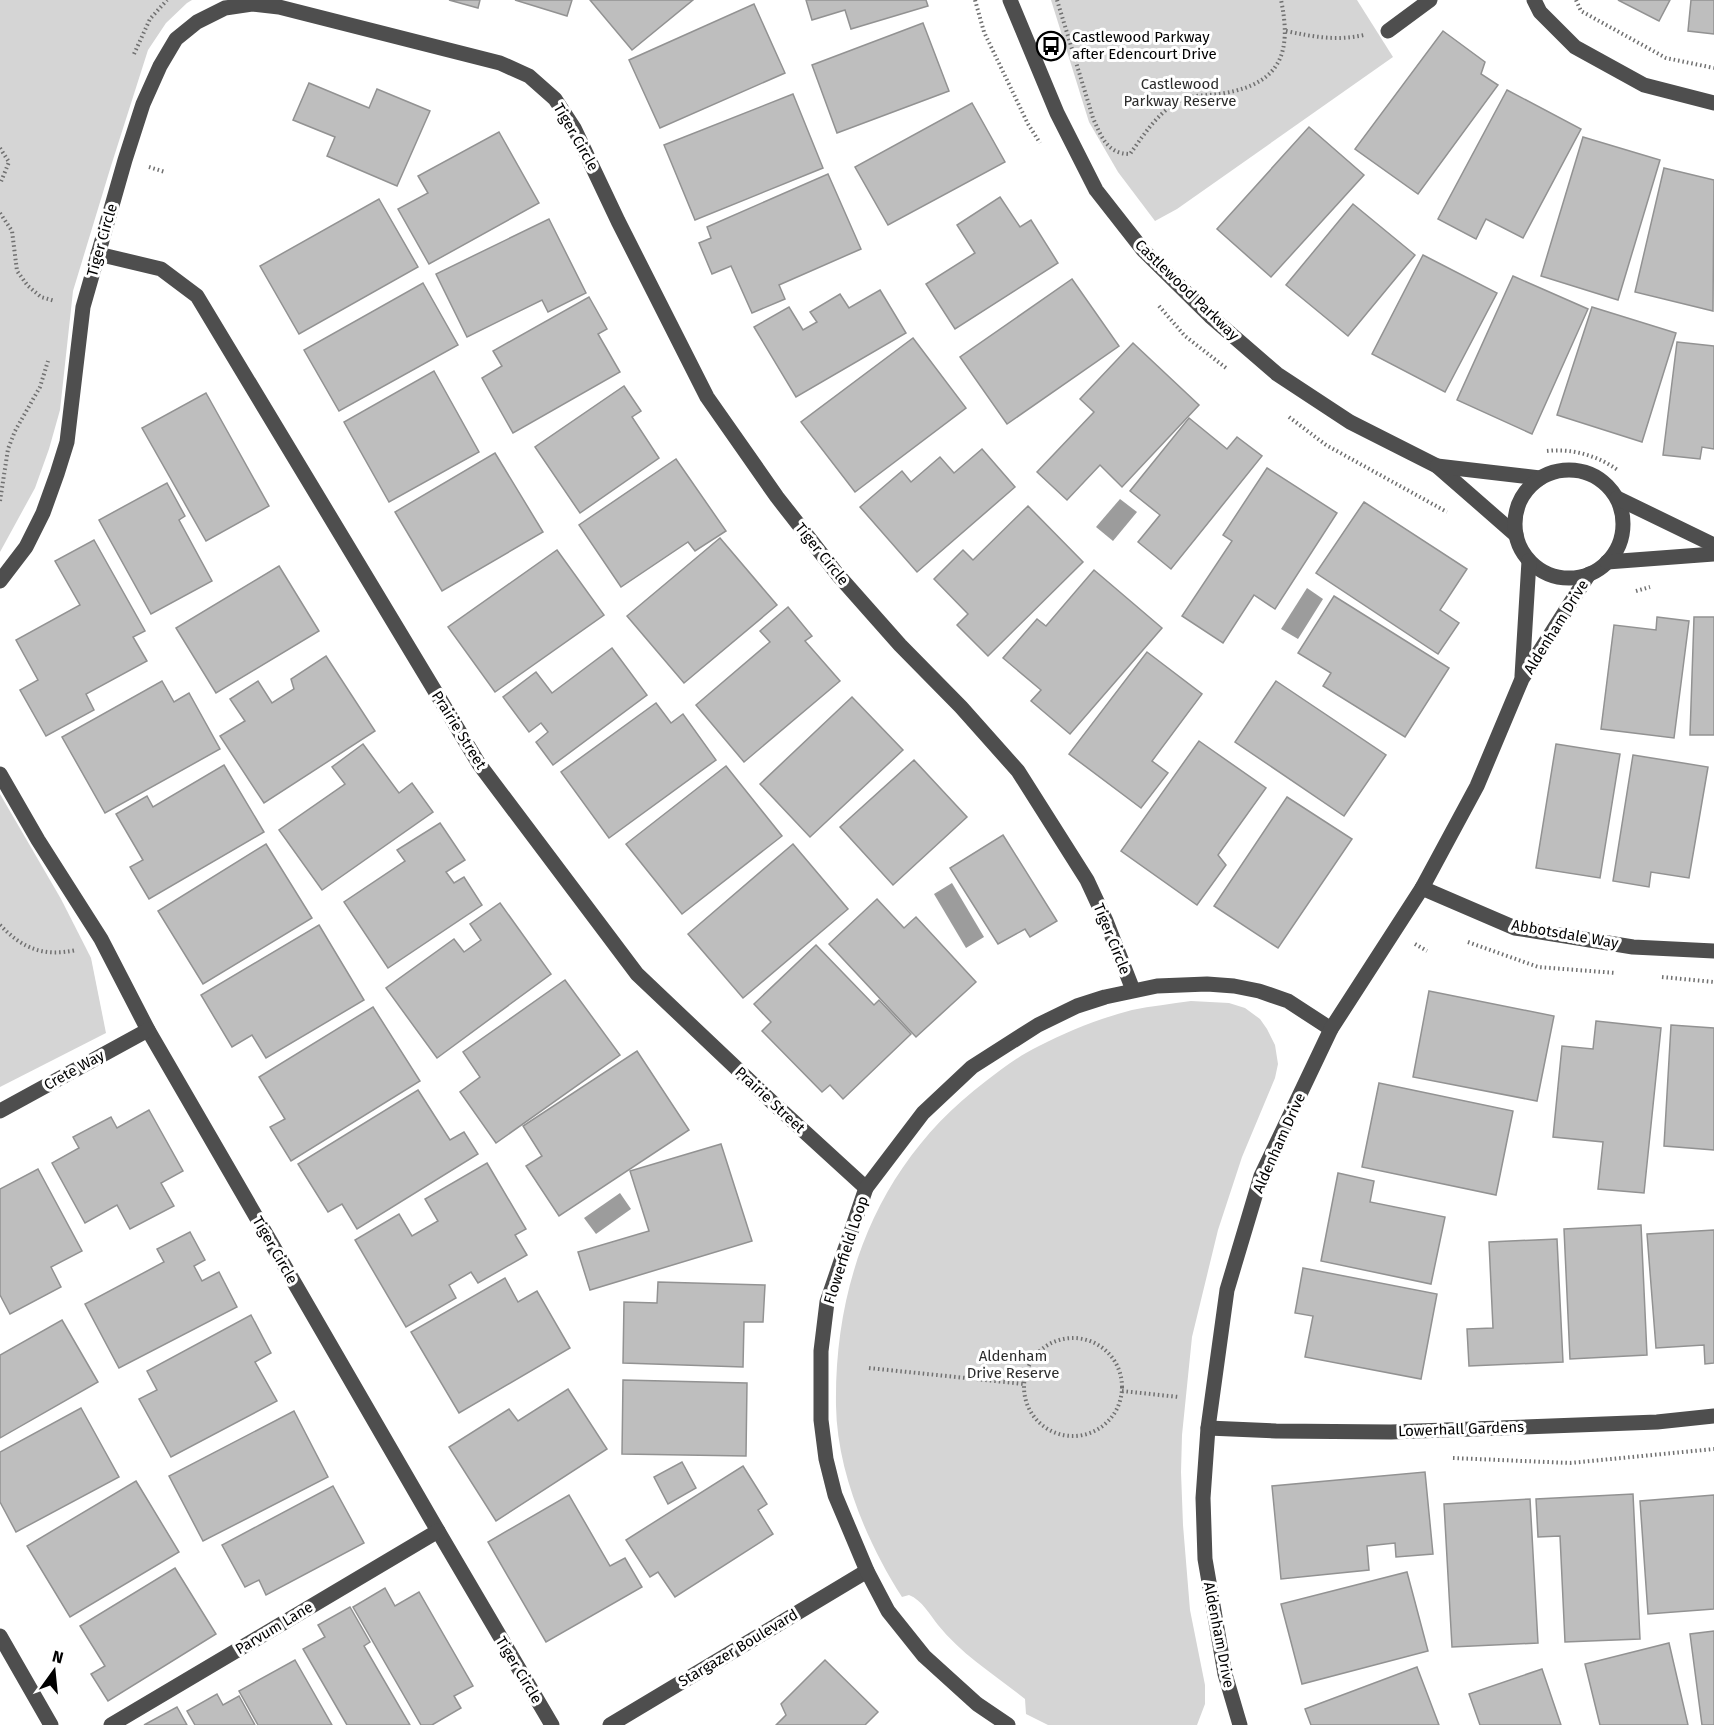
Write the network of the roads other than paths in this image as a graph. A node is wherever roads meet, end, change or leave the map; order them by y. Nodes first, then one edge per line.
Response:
1 (1010, 0) edge
2 (1430, 0) edge
3 (1534, 0) edge
4 (280, 3) edge
5 (1388, 31) road end
6 (1714, 103) edge
7 (98, 254) junction
8 (1437, 466) junction
9 (1540, 478) junction
10 (1617, 498) junction
11 (1516, 535) junction
12 (1714, 545) edge
13 (1714, 554) edge
14 (1529, 561) junction
15 (1607, 562) junction
16 (1589, 574) junction
17 (0, 581) edge
18 (1522, 679) junction
19 (0, 774) edge
20 (1422, 888) junction
21 (1714, 951) edge
22 (1133, 990) junction
23 (1331, 1029) junction
24 (148, 1030) junction
25 (0, 1111) edge
26 (866, 1188) junction
27 (1714, 1416) edge
28 (1208, 1428) junction
29 (438, 1531) junction
30 (867, 1571) junction
31 (0, 1636) edge
32 (51, 1725) edge
33 (111, 1725) edge
34 (552, 1725) edge
35 (610, 1725) edge
36 (1008, 1725) edge
37 (1240, 1725) edge

1 - 8 street, Castlewood Parkway
2 - 5 street
3 - 6 street
4 - 7 street, Tiger Circle
4 - 22 street, Tiger Circle
7 - 17 street, Tiger Circle
7 - 26 street, Prairie Street
8 - 9 street, Castlewood Parkway
8 - 11 street, Castlewood Parkway
9 - 10 street, Castlewood Parkway
9 - 11 street, Castlewood Parkway
10 - 12 street, Castlewood Parkway
10 - 15 street
11 - 14 street, Castlewood Parkway
13 - 15 street
14 - 16 street
14 - 18 street, Aldenham Drive
15 - 16 street
16 - 18 street, Aldenham Drive
18 - 20 street, Aldenham Drive
19 - 24 street, Tiger Circle
20 - 21 street, Abbotsdale Way
20 - 23 street, Aldenham Drive
22 - 23 street, Flowerfield Loop
22 - 26 street, Flowerfield Loop
23 - 28 street, Aldenham Drive
24 - 25 street, Crete Way
24 - 29 street, Tiger Circle
26 - 30 street, Flowerfield Loop
27 - 28 street, Lowerhall Gardens
28 - 37 street, Aldenham Drive
29 - 33 street, Parvum Lane
29 - 34 street, Tiger Circle
30 - 35 street, Stargazer Boulevard
30 - 36 street, Flowerfield Loop
31 - 32 street

